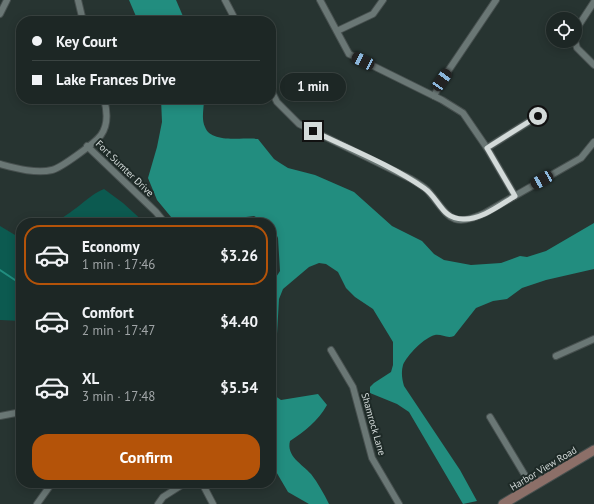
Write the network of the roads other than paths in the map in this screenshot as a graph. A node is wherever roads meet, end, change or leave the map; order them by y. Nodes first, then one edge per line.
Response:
1 (7, 0) edge
2 (78, 0) edge
3 (225, 0) edge
4 (320, 0) edge
5 (383, 0) edge
6 (496, 0) edge
7 (594, 2) edge
8 (0, 14) edge
9 (82, 16) edge
10 (233, 16) edge
11 (582, 20) edge
12 (336, 31) junction
13 (577, 48) edge
14 (594, 66) edge
15 (434, 96) junction
16 (276, 100) edge
17 (105, 104) edge
18 (538, 116) dead end
19 (594, 142) edge
20 (87, 146) junction
21 (487, 148) junction
22 (0, 164) edge
23 (515, 196) junction
24 (161, 218) edge
25 (594, 338) edge
26 (332, 350) dead end
27 (556, 356) dead end
28 (16, 413) edge
29 (0, 416) edge
30 (490, 417) dead end
31 (594, 450) edge
32 (532, 487) junction
33 (48, 488) edge
34 (177, 488) edge
35 (205, 488) edge
36 (37, 504) edge
37 (158, 504) edge
38 (213, 504) edge
39 (399, 504) edge
40 (503, 504) edge

1 - 8 street
2 - 9 street
3 - 10 street
4 - 12 street
5 - 12 street
6 - 15 street
7 - 11 street
12 - 15 street
13 - 14 street
15 - 21 street
16 - 23 street
17 - 20 street
18 - 21 street
19 - 23 street
20 - 22 street, Fort Sumter Drive
20 - 24 street, Fort Sumter Drive
21 - 23 street
25 - 27 street
26 - 39 street, Shamrock Lane
28 - 29 street
30 - 32 street
31 - 32 main road, Harbor View Road
32 - 40 main road, Harbor View Road
33 - 36 street
34 - 37 street
35 - 38 street

